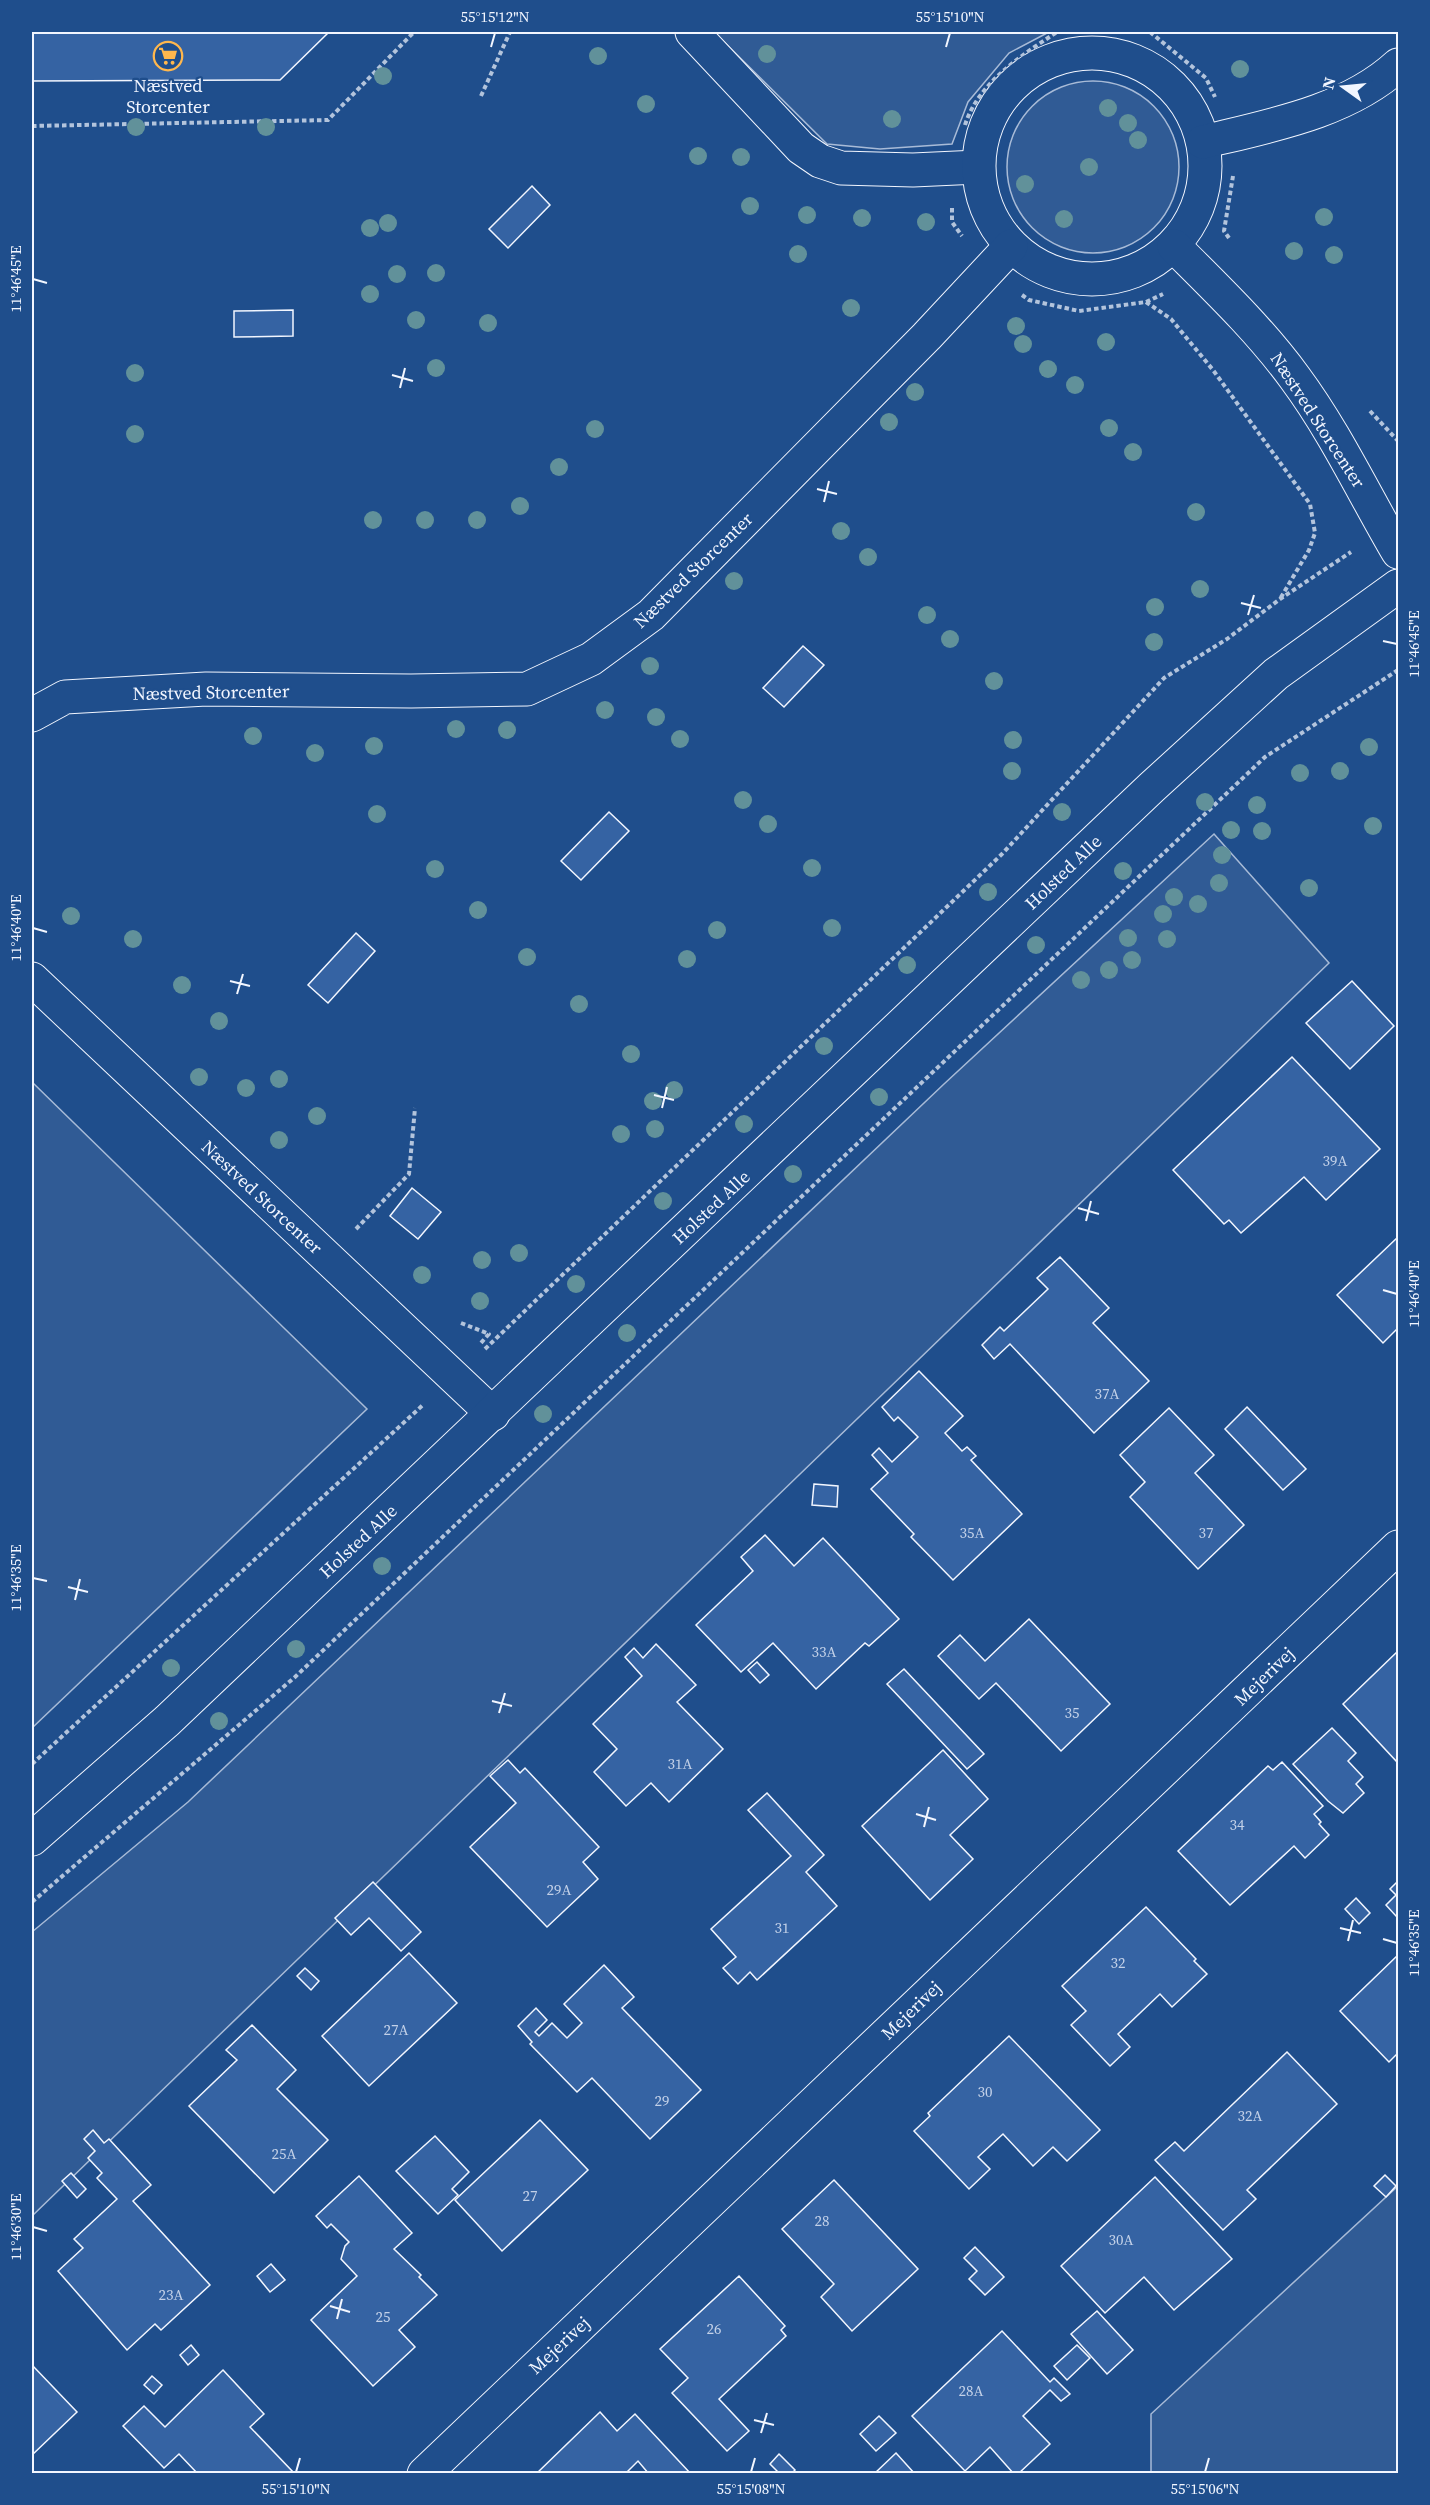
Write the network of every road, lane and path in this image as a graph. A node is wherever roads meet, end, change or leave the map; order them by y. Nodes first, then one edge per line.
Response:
1 (414, 32) edge
2 (510, 32) edge
3 (692, 32) edge
4 (1057, 32) edge
5 (1088, 42) edge
6 (1398, 65) edge
7 (481, 96) dead end
8 (32, 126) edge
9 (1203, 142) junction
10 (964, 167) junction
11 (1224, 231) dead end
12 (1011, 246) junction
13 (1183, 254) junction
14 (988, 272) junction
15 (1146, 302) junction
16 (1392, 541) edge
17 (1398, 586) edge
18 (1280, 599) junction
19 (1398, 670) edge
20 (32, 715) edge
21 (32, 979) edge
22 (415, 1108) dead end
23 (356, 1235) dead end
24 (455, 1321) dead end
25 (489, 1335) junction
26 (451, 1376) junction
27 (493, 1414) junction
28 (1398, 1547) edge
29 (32, 1764) edge
30 (32, 1839) edge
31 (32, 1902) edge
32 (424, 2474) edge

1 - 8 path
2 - 7 path
3 - 10 street
4 - 10 path
5 - 9 street
5 - 10 street
6 - 9 street
9 - 13 street
10 - 12 street
10 - 14 path
11 - 13 path
12 - 13 street
12 - 14 street, Næstved Storcenter
13 - 15 path
13 - 16 street, Næstved Storcenter
14 - 15 path
14 - 20 street, Næstved Storcenter
15 - 18 path
16 - 18 path
17 - 27 street, Holsted Alle
18 - 25 path
19 - 31 path
21 - 26 street, Næstved Storcenter
22 - 23 path
24 - 25 path
25 - 26 path
26 - 27 street, Næstved Storcenter
26 - 29 path
27 - 30 street, Holsted Alle
28 - 32 street, Mejerivej

